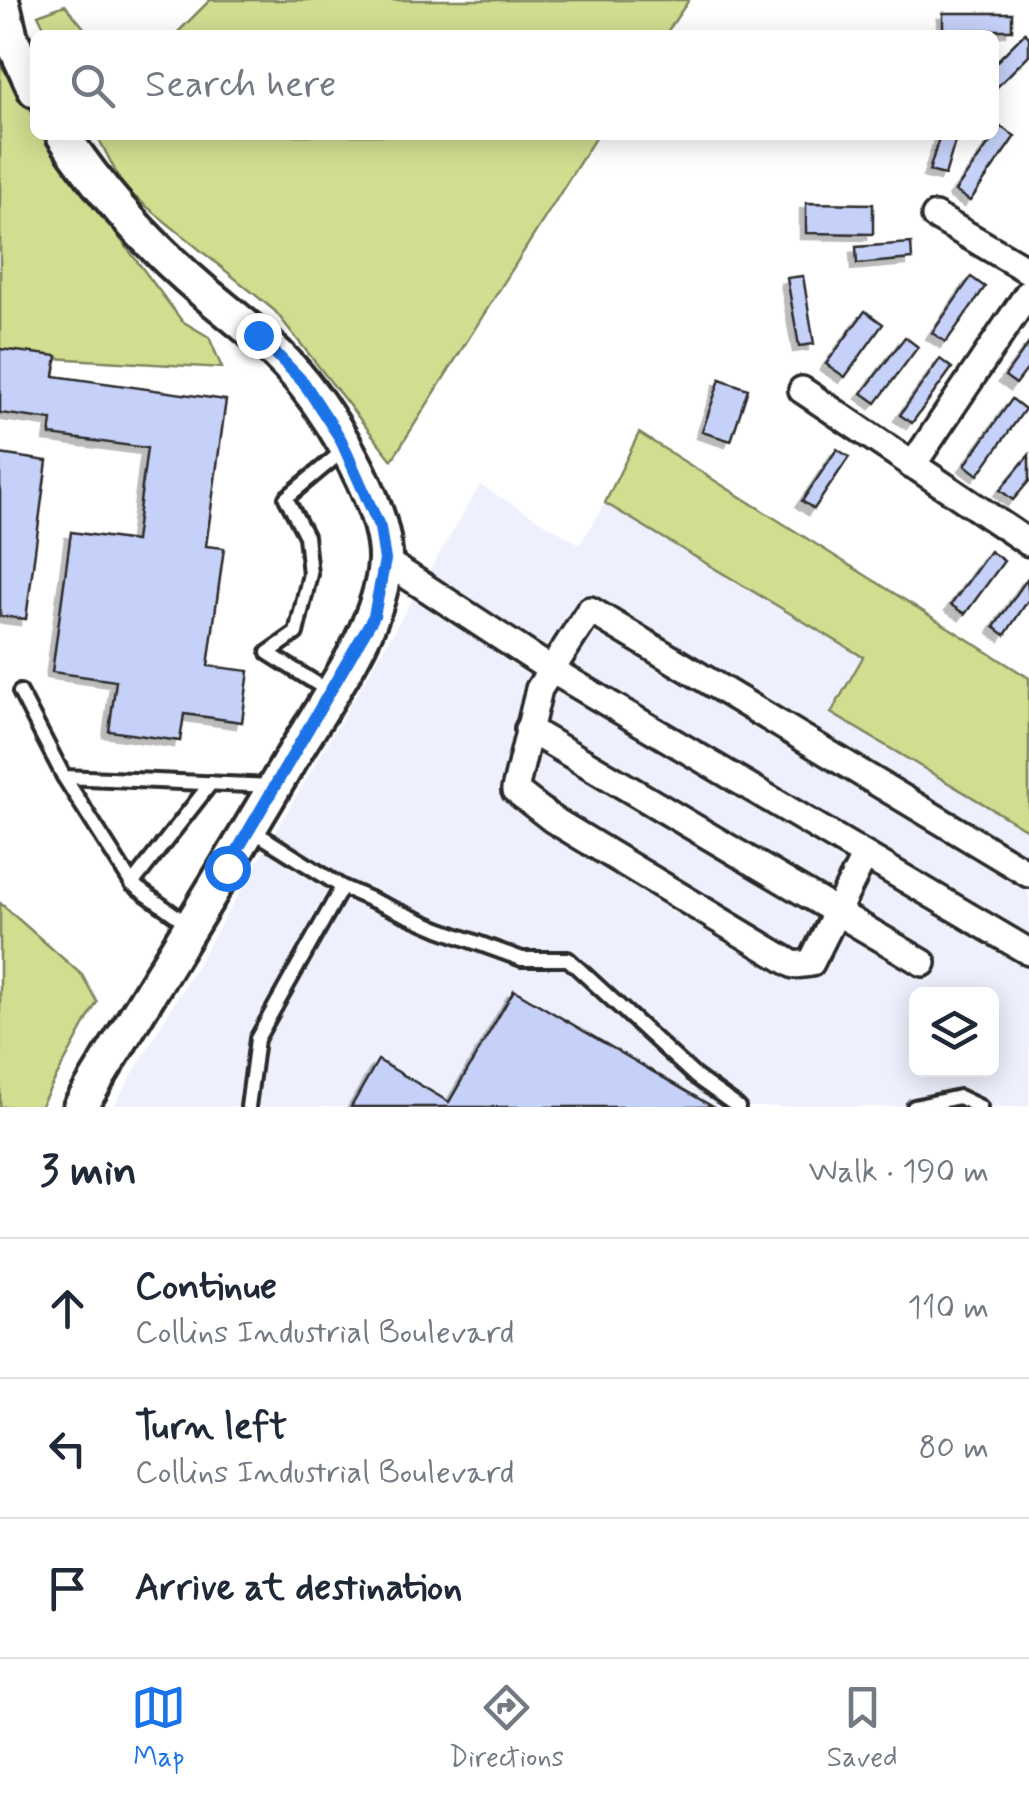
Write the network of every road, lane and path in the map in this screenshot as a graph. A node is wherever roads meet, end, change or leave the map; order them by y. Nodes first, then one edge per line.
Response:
1 (2, 0) edge
2 (30, 79) edge
3 (68, 140) edge
4 (934, 216) dead end
5 (1029, 271) edge
6 (1029, 292) edge
7 (802, 390) dead end
8 (346, 448) junction
9 (912, 466) junction
10 (1029, 543) edge
11 (385, 560) junction
12 (550, 669) junction
13 (20, 692) dead end
14 (330, 692) junction
15 (528, 729) junction
16 (64, 777) junction
17 (211, 783) junction
18 (275, 786) junction
19 (250, 829) junction
20 (864, 857) junction
21 (1029, 874) edge
22 (132, 884) junction
23 (342, 887) junction
24 (838, 912) junction
25 (191, 926) junction
26 (1029, 952) edge
27 (923, 963) dead end
28 (80, 1107) edge
29 (248, 1107) edge
30 (738, 1107) edge
31 (914, 1107) edge
32 (980, 1107) edge

1 - 2 street
3 - 8 street
4 - 5 street
6 - 9 street
7 - 9 street
8 - 11 street
8 - 14 lane
9 - 10 street
11 - 12 street
11 - 14 street
12 - 15 street
12 - 20 street
12 - 21 street
13 - 16 lane
14 - 18 street
15 - 24 street
15 - 24 street
16 - 17 lane
16 - 22 lane
17 - 18 lane
17 - 22 lane
18 - 19 street
19 - 23 lane
19 - 25 street
20 - 24 street
20 - 26 street
22 - 25 lane
23 - 29 lane
23 - 30 lane
24 - 27 street
25 - 28 street
31 - 32 lane

